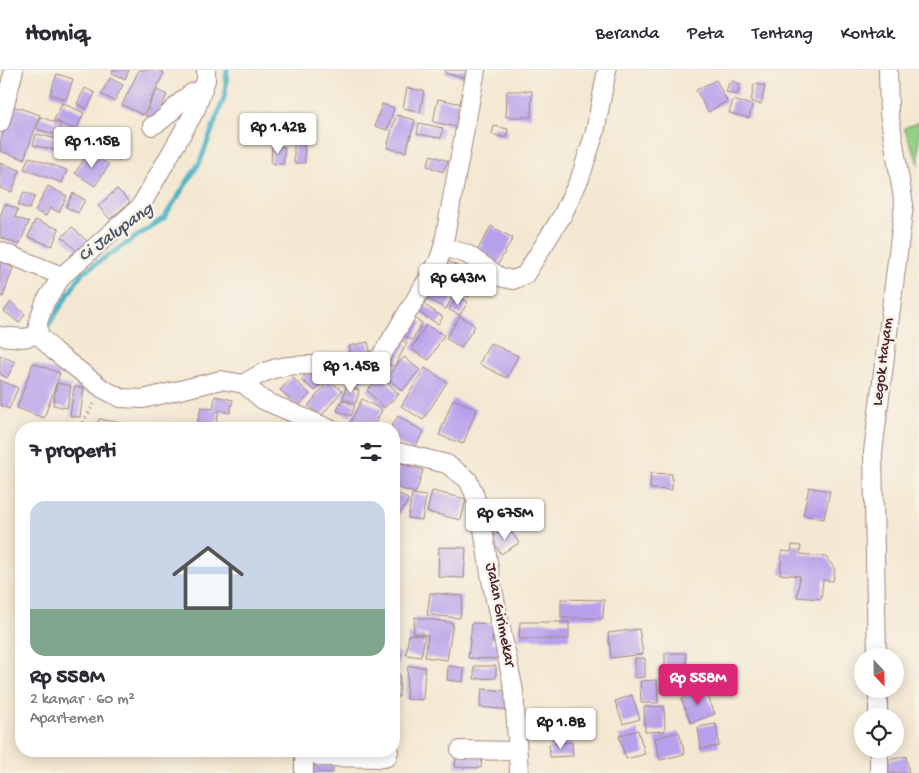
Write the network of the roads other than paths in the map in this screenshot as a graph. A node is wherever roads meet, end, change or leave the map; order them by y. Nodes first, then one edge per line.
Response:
1 (14, 70) edge
2 (206, 70) edge
3 (476, 70) edge
4 (607, 70) edge
5 (888, 70) edge
6 (203, 89) junction
7 (0, 123) edge
8 (152, 126) dead end
9 (443, 247) junction
10 (0, 251) edge
11 (62, 276) junction
12 (39, 335) junction
13 (0, 336) edge
14 (244, 384) junction
15 (311, 422) edge
16 (400, 452) edge
17 (877, 648) edge
18 (460, 750) dead end
19 (517, 750) junction
20 (304, 757) edge
21 (320, 757) edge
22 (385, 757) edge
23 (879, 758) edge
24 (304, 773) edge
25 (519, 773) edge
26 (879, 773) edge

1 - 7 street
2 - 6 street
3 - 9 street
4 - 9 street
5 - 17 street, Legok Hayam
6 - 8 street
6 - 11 street
9 - 14 street
10 - 11 street
11 - 12 street
12 - 13 street
12 - 14 street
14 - 15 street
16 - 19 street, Jalan Girimekar
18 - 19 street
19 - 25 street, Jalan Girimekar
20 - 24 street
21 - 22 street
23 - 26 street

